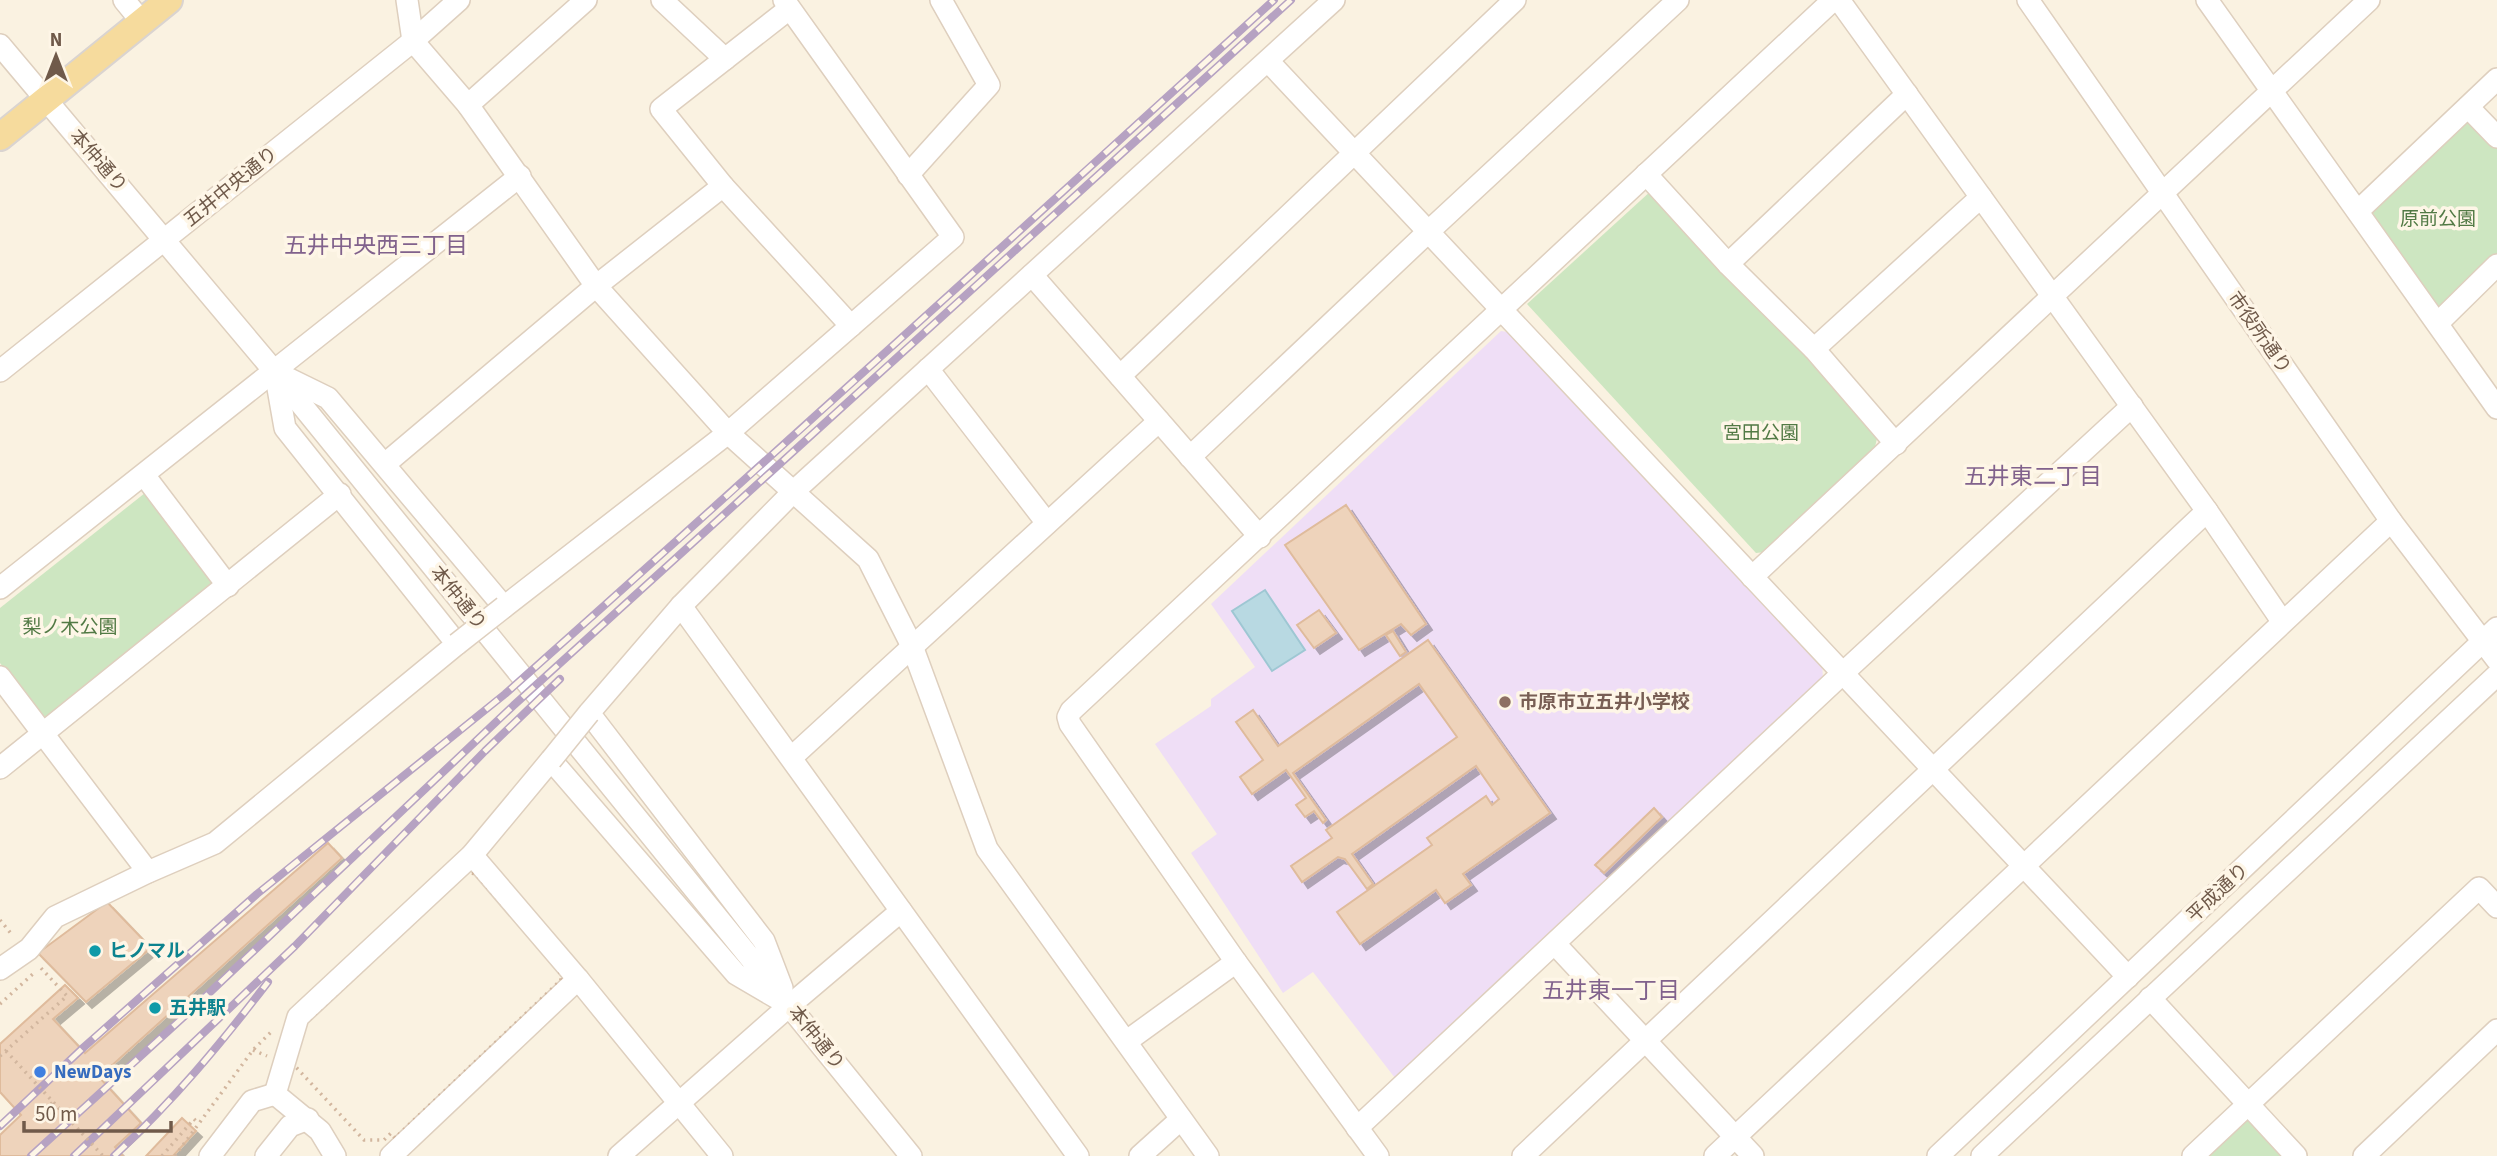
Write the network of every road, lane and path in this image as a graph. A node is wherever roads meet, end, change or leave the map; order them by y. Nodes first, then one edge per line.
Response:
1 (124, 0) edge
2 (169, 0) edge
3 (407, 0) edge
4 (460, 0) edge
5 (586, 0) edge
6 (662, 0) edge
7 (941, 0) edge
8 (1334, 0) edge
9 (1515, 0) edge
10 (1678, 0) edge
11 (1833, 0) edge
12 (1839, 0) edge
13 (2028, 0) edge
14 (2207, 0) edge
15 (2369, 0) edge
16 (786, 5) edge
17 (142, 22) junction
18 (413, 41) junction
19 (0, 45) edge
20 (725, 59) junction
21 (1268, 61) junction
22 (2497, 79) edge
23 (2273, 92) junction
24 (1907, 94) junction
25 (46, 99) junction
26 (468, 105) junction
27 (2468, 107) junction
28 (0, 137) edge
29 (2497, 137) edge
30 (1353, 153) junction
31 (1646, 174) junction
32 (520, 176) junction
33 (908, 176) junction
34 (723, 186) junction
35 (2162, 194) junction
36 (1981, 197) junction
37 (2358, 211) junction
38 (1428, 232) junction
39 (165, 240) junction
40 (1728, 264) junction
41 (2497, 265) edge
42 (1032, 275) junction
43 (596, 286) junction
44 (2053, 297) junction
45 (1501, 311) junction
46 (2438, 323) junction
47 (851, 326) junction
48 (1815, 349) junction
49 (928, 369) junction
50 (0, 372) edge
51 (275, 372) junction
52 (1120, 376) junction
53 (2132, 406) junction
54 (2497, 408) edge
55 (1159, 421) junction
56 (728, 433) junction
57 (1896, 444) junction
58 (1190, 457) junction
59 (385, 464) junction
60 (144, 475) junction
61 (793, 492) junction
62 (340, 494) junction
63 (2207, 511) junction
64 (2391, 521) junction
65 (1048, 523) junction
66 (1260, 537) junction
67 (1752, 577) junction
68 (228, 586) junction
69 (0, 588) edge
70 (681, 606) junction
71 (504, 607) junction
72 (2282, 621) junction
73 (2490, 635) edge
74 (457, 644) junction
75 (912, 646) junction
76 (2497, 660) edge
77 (1843, 673) junction
78 (2497, 676) edge
79 (0, 677) edge
80 (589, 713) junction
81 (41, 734) junction
82 (792, 757) junction
83 (551, 760) junction
84 (0, 768) edge
85 (1932, 770) junction
86 (472, 855) junction
87 (2023, 866) junction
88 (148, 872) junction
89 (2497, 907) edge
90 (901, 911) junction
91 (0, 920) edge
92 (16, 940) dead end
93 (1555, 944) junction
94 (34, 962) dead end
95 (1236, 962) junction
96 (40, 967) junction
97 (0, 969) edge
98 (2129, 977) junction
99 (570, 979) junction
100 (2150, 999) junction
101 (0, 1004) edge
102 (789, 1006) junction
103 (2497, 1030) edge
104 (1645, 1039) junction
105 (1127, 1041) junction
106 (253, 1050) dead end
107 (6, 1051) junction
108 (0, 1056) edge
109 (272, 1058) dead end
110 (275, 1094) junction
111 (53, 1102) junction
112 (678, 1102) junction
113 (2248, 1104) junction
114 (46, 1109) dead end
115 (308, 1119) junction
116 (1181, 1119) junction
117 (199, 1124) dead end
118 (1357, 1128) junction
119 (1735, 1137) junction
120 (338, 1155) edge
121 (103, 1156) edge
122 (162, 1156) edge
123 (210, 1156) edge
124 (266, 1156) edge
125 (391, 1156) edge
126 (619, 1156) edge
127 (722, 1156) edge
128 (911, 1156) edge
129 (1078, 1156) edge
130 (1140, 1156) edge
131 (1208, 1156) edge
132 (1377, 1156) edge
133 (1523, 1156) edge
134 (1715, 1156) edge
135 (1753, 1156) edge
136 (1938, 1156) edge
137 (1982, 1156) edge
138 (2193, 1156) edge
139 (2296, 1156) edge
140 (2364, 1156) edge

1 - 17 street
2 - 17 main road
3 - 18 street
4 - 18 street, 五井中央通り
5 - 26 street
6 - 20 street
7 - 33 street
8 - 21 street
9 - 30 street
10 - 38 street
11 - 31 street
12 - 24 street
13 - 35 street, 市役所通り
14 - 23 street
15 - 23 street
16 - 20 street
16 - 33 street
17 - 25 main road
18 - 26 street
18 - 39 street, 五井中央通り
19 - 25 street, 本仲通り
20 - 34 street
21 - 30 street
21 - 42 street
22 - 27 street
23 - 35 street
23 - 37 street
24 - 36 street
24 - 40 street
25 - 28 main road
25 - 39 street, 本仲通り
26 - 32 street
27 - 29 street
27 - 37 street
30 - 38 street
30 - 52 street
31 - 40 street
31 - 45 street
32 - 43 street
32 - 51 street
33 - 47 street
34 - 43 street
34 - 47 street
35 - 44 street
35 - 64 street, 市役所通り
36 - 44 street
36 - 48 street
37 - 46 street
38 - 45 street
38 - 58 street
39 - 50 street, 五井中央通り
39 - 51 street, 本仲通り
40 - 48 street
41 - 46 street
42 - 49 street
42 - 52 street
43 - 56 street
43 - 59 street
44 - 53 street
44 - 57 street
45 - 66 street
45 - 67 street
46 - 54 street
47 - 56 street
48 - 57 street
49 - 61 street
49 - 65 street
51 - 59 street
51 - 60 street
51 - 62 street
51 - 102 street, 本仲通り
52 - 55 street
53 - 63 street
53 - 77 street
55 - 58 street
55 - 65 street
56 - 61 street
56 - 71 street
57 - 67 street
58 - 66 street
59 - 71 street
60 - 68 street
60 - 69 street
61 - 70 street
61 - 75 street
62 - 68 street
62 - 74 street
63 - 72 street
63 - 85 street
64 - 72 street
64 - 73 street, 市役所通り
65 - 75 street
66 - 95 street
67 - 77 street
68 - 81 street
70 - 80 street
70 - 82 street
71 - 74 street, bridge
72 - 87 street
73 - 76 street, 市役所通り
73 - 98 street, 平成通り
74 - 88 street
75 - 82 street
75 - 105 street
77 - 85 street
77 - 93 street
78 - 100 street, 平成通り
79 - 81 street
80 - 83 street, bridge
80 - 102 street
81 - 84 street
81 - 88 street
82 - 90 street
83 - 86 street
83 - 102 street
85 - 87 street
85 - 104 street
86 - 99 street
86 - 110 street
87 - 98 street
87 - 119 street
88 - 97 street
89 - 113 street
90 - 102 street
90 - 129 street
91 - 92 path
93 - 104 street
93 - 118 street
94 - 96 path
95 - 105 street
95 - 118 street
96 - 101 path
96 - 107 path
98 - 136 street, 平成通り
99 - 99 path
99 - 112 street
99 - 125 street
100 - 113 street
100 - 137 street, 平成通り
102 - 112 street
102 - 128 street, 本仲通り
103 - 140 street
104 - 119 street
104 - 133 street
105 - 116 street
106 - 109 path
107 - 108 path
107 - 111 path, bridge
110 - 115 street
110 - 123 street
111 - 114 path, bridge
111 - 121 path, bridge
112 - 126 street
112 - 127 street
113 - 138 street
113 - 139 street
115 - 120 street
115 - 124 street
116 - 130 street
116 - 131 street
117 - 122 path
118 - 132 street
119 - 134 street
119 - 135 street

